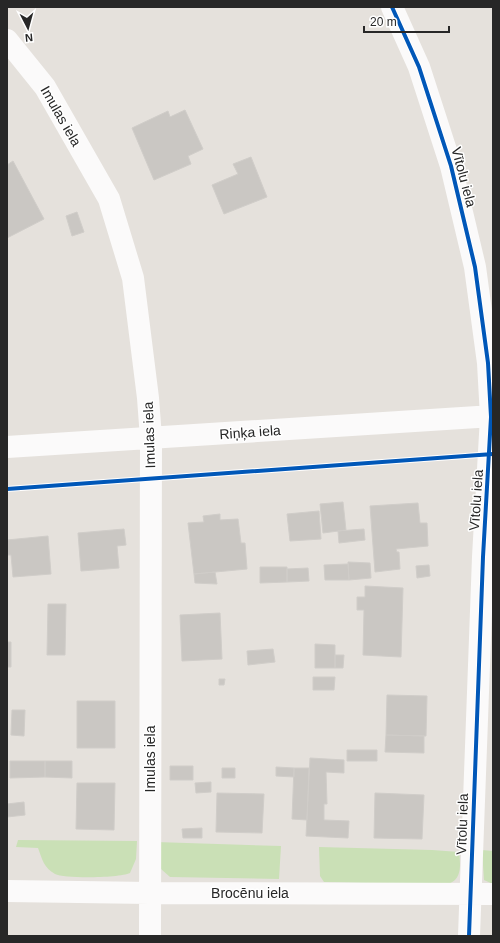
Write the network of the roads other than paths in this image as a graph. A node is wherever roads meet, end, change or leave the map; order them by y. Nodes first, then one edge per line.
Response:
1 (392, 7) edge
2 (7, 40) edge
3 (492, 417) edge
4 (151, 438) junction
5 (7, 447) edge
6 (7, 891) edge
7 (150, 893) junction
8 (470, 893) junction
9 (493, 894) edge
10 (150, 936) edge
11 (468, 936) edge

1 - 3 street, Vītolu iela
2 - 4 street, Imulas iela
3 - 4 street, Riņķa iela
3 - 8 street, Vītolu iela
4 - 5 street, Riņķa iela
4 - 7 street, Imulas iela
6 - 7 street, Brocēnu iela
7 - 8 street, Brocēnu iela
7 - 10 street, Imulas iela
8 - 9 street, Brocēnu iela
8 - 11 street, Vītolu iela

